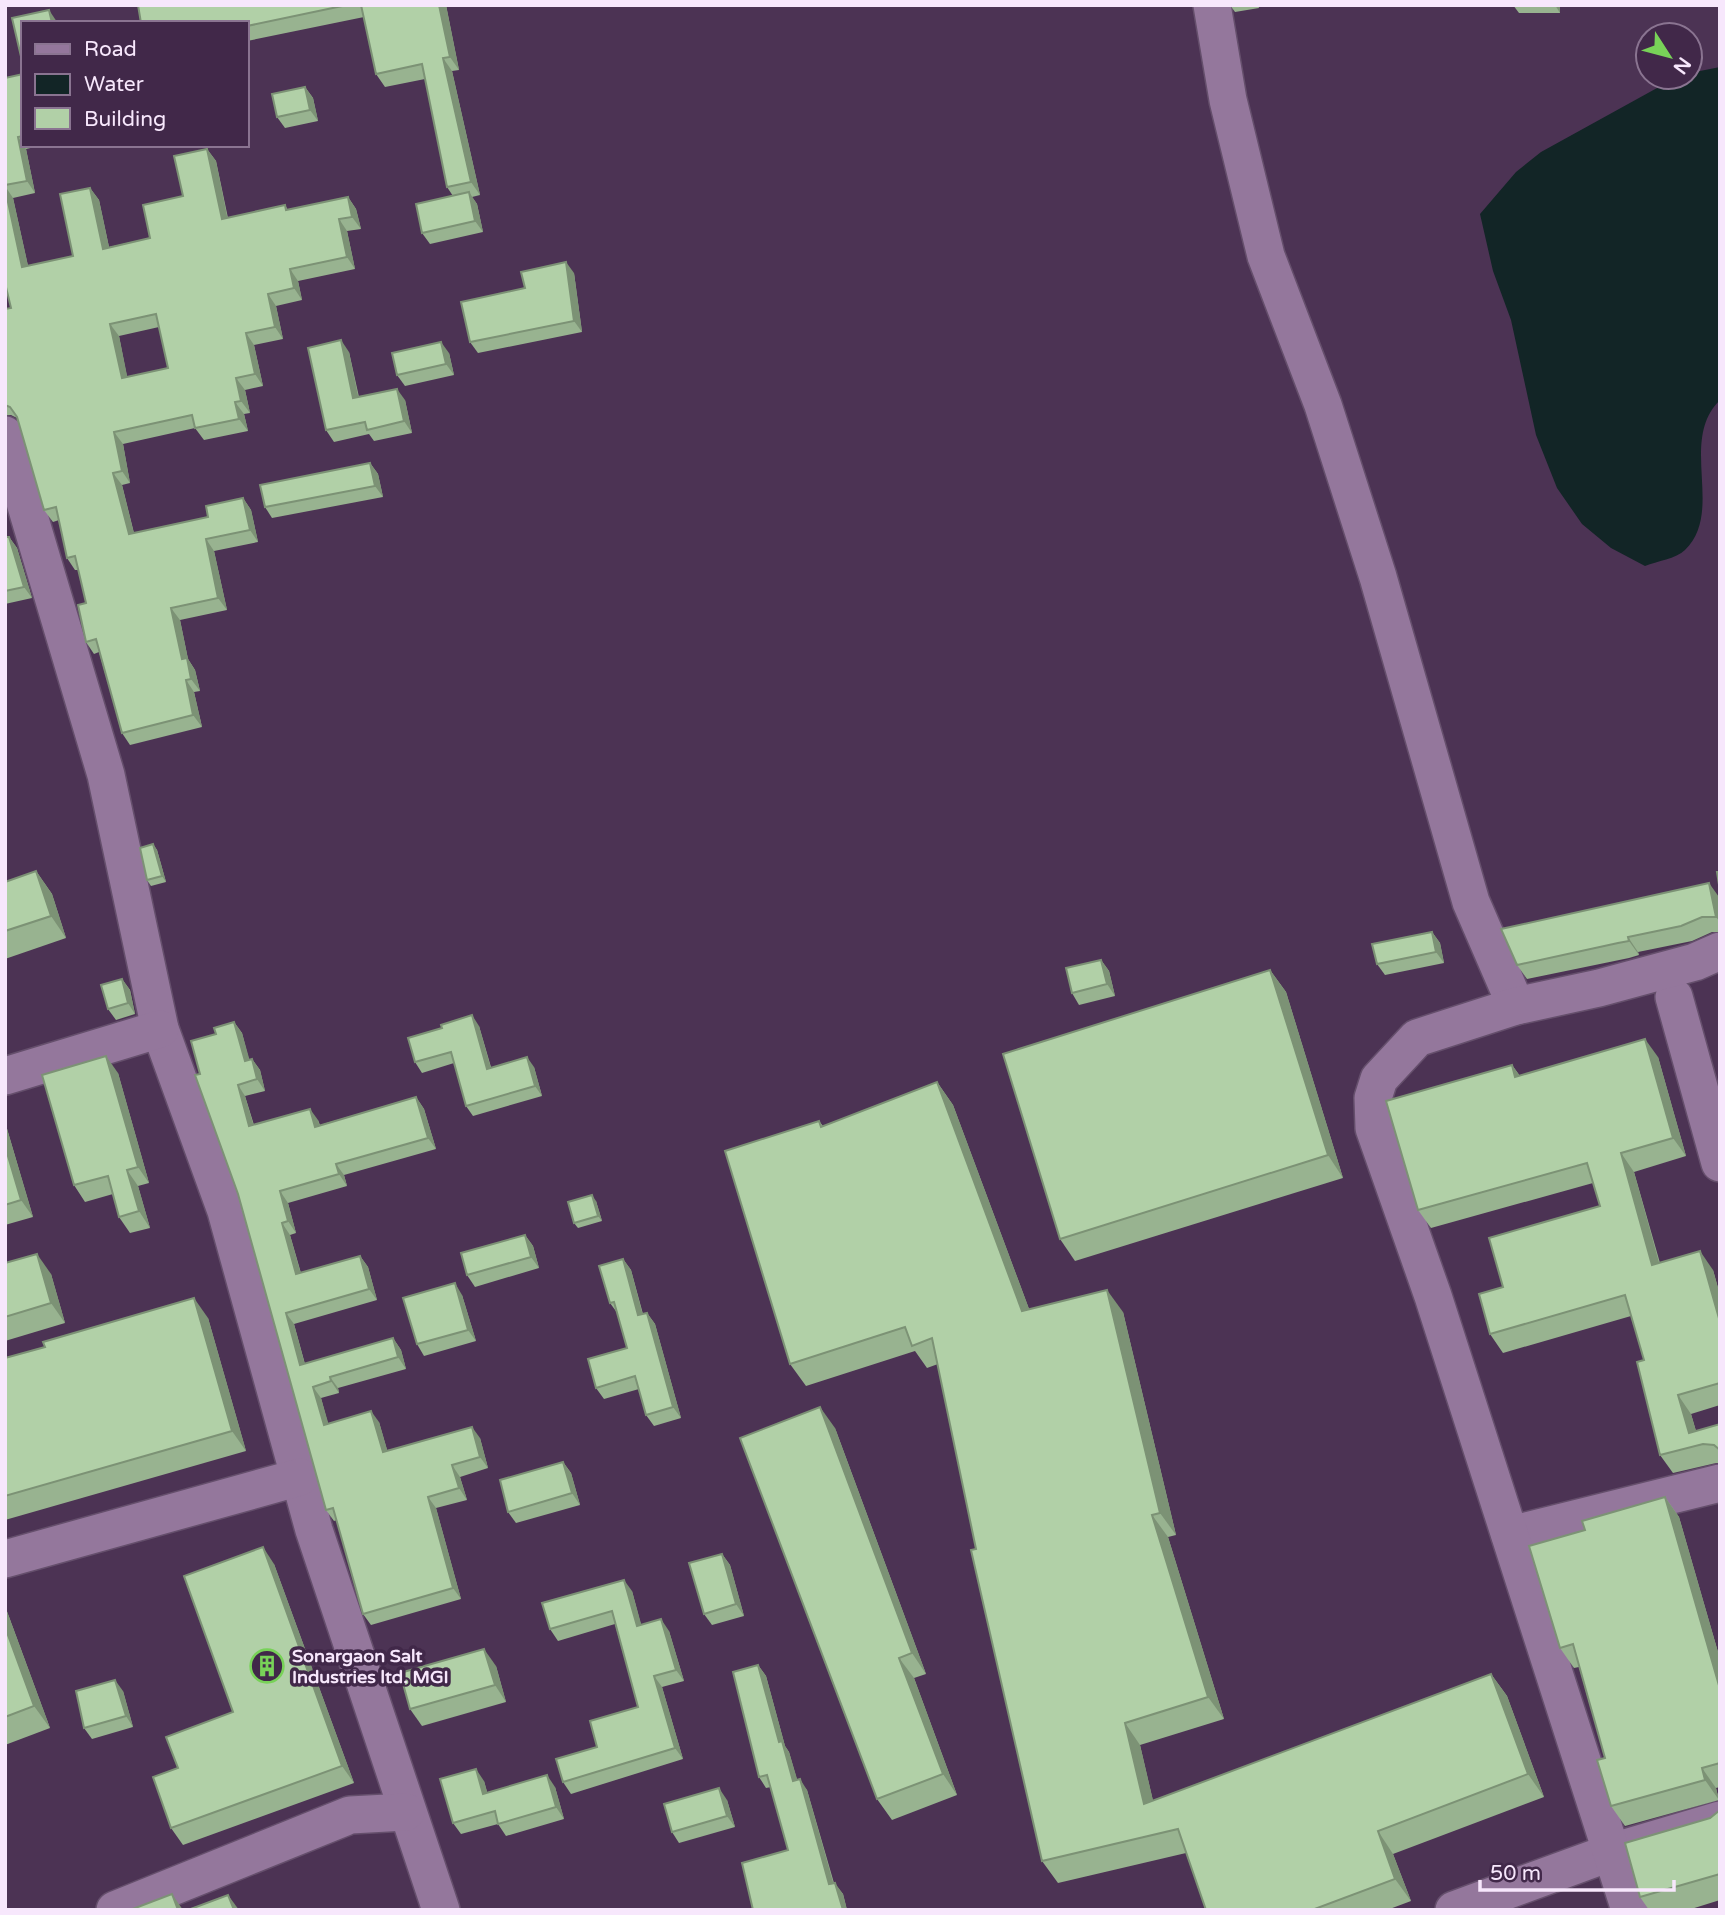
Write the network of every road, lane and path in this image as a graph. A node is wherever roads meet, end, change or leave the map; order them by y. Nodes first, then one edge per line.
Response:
1 (1212, 5) edge
2 (5, 435) edge
3 (1720, 951) edge
4 (1674, 998) dead end
5 (1516, 1006) junction
6 (160, 1029) junction
7 (5, 1076) edge
8 (1720, 1163) edge
9 (300, 1477) junction
10 (1720, 1483) edge
11 (1510, 1535) junction
12 (5, 1559) edge
13 (407, 1812) junction
14 (1720, 1820) edge
15 (1612, 1852) junction
16 (115, 1910) edge
17 (441, 1910) edge
18 (1454, 1910) edge
19 (1630, 1910) edge

1 - 5 street
2 - 6 street
3 - 5 street
4 - 8 street
5 - 11 street
6 - 7 street
6 - 9 street
9 - 12 street
9 - 13 street
10 - 11 street
11 - 15 street
13 - 16 street
13 - 17 street
14 - 15 street
15 - 18 street
15 - 19 street

